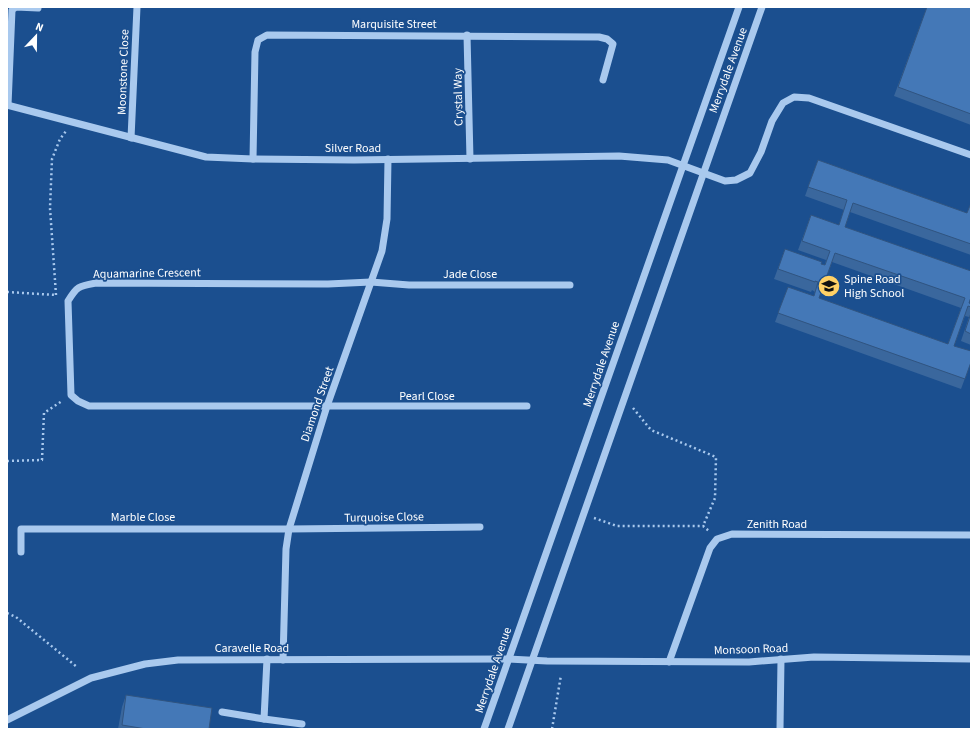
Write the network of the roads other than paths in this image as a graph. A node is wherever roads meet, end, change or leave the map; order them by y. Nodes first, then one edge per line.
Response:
1 (137, 7) edge
2 (739, 7) edge
3 (762, 7) edge
4 (38, 8) edge
5 (467, 36) junction
6 (603, 80) dead end
7 (7, 105) edge
8 (131, 138) junction
9 (971, 156) edge
10 (253, 159) junction
11 (388, 159) junction
12 (470, 159) junction
13 (683, 166) junction
14 (703, 173) junction
15 (371, 282) junction
16 (570, 285) dead end
17 (327, 406) junction
18 (527, 406) dead end
19 (480, 527) dead end
20 (289, 529) junction
21 (971, 535) edge
22 (21, 552) dead end
23 (267, 659) junction
24 (508, 659) junction
25 (781, 659) junction
26 (971, 659) edge
27 (283, 660) junction
28 (532, 660) junction
29 (669, 662) junction
30 (222, 712) dead end
31 (264, 719) junction
32 (7, 720) edge
33 (302, 724) dead end
34 (484, 729) edge
35 (508, 729) edge
36 (780, 729) edge

1 - 8 street, Moonstone Close
2 - 13 street, Merrydale Avenue
3 - 14 street, Merrydale Avenue
4 - 7 street
5 - 6 street, Marquisite Street
5 - 10 street, Marquisite Street
5 - 12 street, Crystal Way
7 - 8 street, Silver Road
8 - 10 street, Silver Road
9 - 14 street, Silver Road
10 - 11 street, Silver Road
11 - 12 street, Silver Road
11 - 15 street, Diamond Street
12 - 13 street, Silver Road
13 - 14 street, Silver Road
13 - 24 street, Merrydale Avenue
14 - 28 street, Merrydale Avenue
15 - 16 street, Jade Close
15 - 17 street, Diamond Street
15 - 17 street, Aquamarine Crescent
17 - 18 street, Pearl Close
17 - 20 street, Diamond Street
19 - 20 street, Turquoise Close
20 - 22 street, Marble Close
20 - 27 street, Diamond Street
21 - 29 street, Zenith Road
23 - 27 street, Caravelle Road
23 - 31 street
23 - 32 street, Caravelle Road
24 - 27 street, Caravelle Road
24 - 28 street, Caravelle Road
24 - 34 street, Merrydale Avenue
25 - 26 street, Monsoon Road
25 - 29 street, Monsoon Road
25 - 36 street
28 - 29 street, Monsoon Road
28 - 35 street, Merrydale Avenue
30 - 31 street
31 - 33 street

